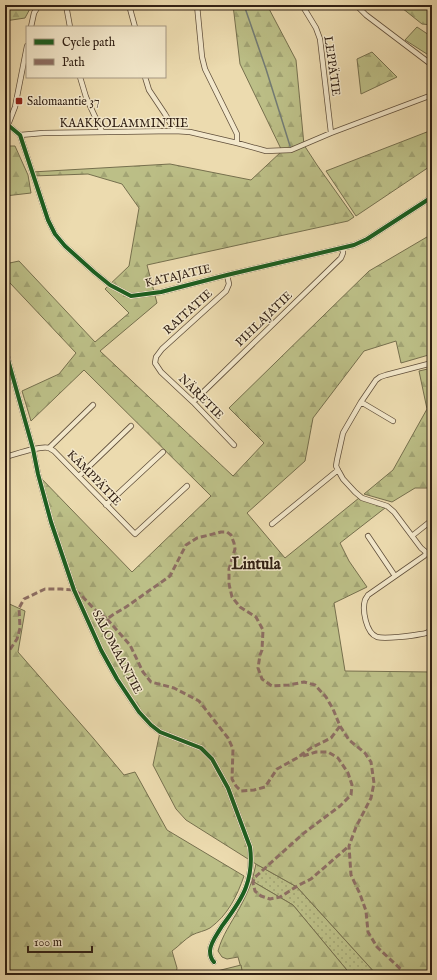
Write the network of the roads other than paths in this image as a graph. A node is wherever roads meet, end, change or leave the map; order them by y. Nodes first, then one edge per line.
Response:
1 (38, 5) edge
2 (66, 5) edge
3 (129, 5) edge
4 (197, 5) edge
5 (302, 5) edge
6 (356, 5) edge
7 (31, 26) edge
8 (70, 26) edge
9 (135, 26) edge
10 (26, 51) edge
11 (432, 65) edge
12 (80, 78) edge
13 (145, 78) edge
14 (432, 95) edge
15 (8, 125) junction
16 (5, 131) edge
17 (175, 131) junction
18 (102, 132) junction
19 (331, 133) junction
20 (20, 135) junction
21 (237, 143) junction
22 (432, 197) edge
23 (343, 248) junction
24 (227, 275) junction
25 (5, 349) edge
26 (155, 363) joint
27 (432, 363) edge
28 (193, 402) junction
29 (361, 402) junction
30 (93, 405) dead end
31 (393, 421) dead end
32 (131, 426) dead end
33 (234, 445) dead end
34 (49, 448) junction
35 (33, 449) junction
36 (163, 452) dead end
37 (5, 457) edge
38 (338, 470) junction
39 (79, 476) junction
40 (187, 486) dead end
41 (106, 505) junction
42 (432, 520) edge
43 (272, 524) dead end
44 (368, 536) dead end
45 (412, 536) junction
46 (430, 554) edge
47 (395, 576) junction
48 (432, 629) edge
49 (214, 962) dead end

1 - 7 street
2 - 8 street
3 - 9 street
4 - 21 street
5 - 19 street, LEPPÄTIE
6 - 11 street
10 - 15 street
12 - 18 street
13 - 17 street
14 - 19 street, KAAKKOLAMMINTIE
15 - 16 street
15 - 20 street
17 - 18 street, KAAKKOLAMMINTIE
17 - 21 street, KAAKKOLAMMINTIE
18 - 20 street, KAAKKOLAMMINTIE
19 - 21 street, KAAKKOLAMMINTIE
20 - 24 street, KATAJATIE
22 - 23 street, KATAJATIE
23 - 24 street, KATAJATIE
23 - 28 street, PIHLAJATIE
24 - 26 street, RAITATIE
25 - 35 street, SALOMAANTIE
26 - 28 street, NÄRETIE
27 - 29 street
28 - 33 street, NÄRETIE
29 - 31 street
29 - 38 street
30 - 34 street
32 - 39 street
34 - 35 street, KÄMPPÄTIE
34 - 39 street, KÄMPPÄTIE
35 - 37 street, KÄMPPÄTIE
35 - 49 street, SALOMAANTIE
36 - 41 street
38 - 43 street
38 - 45 street
39 - 41 street, KÄMPPÄTIE
40 - 41 street, KÄMPPÄTIE
42 - 45 street
44 - 47 street
45 - 46 street
46 - 47 street
47 - 48 street

